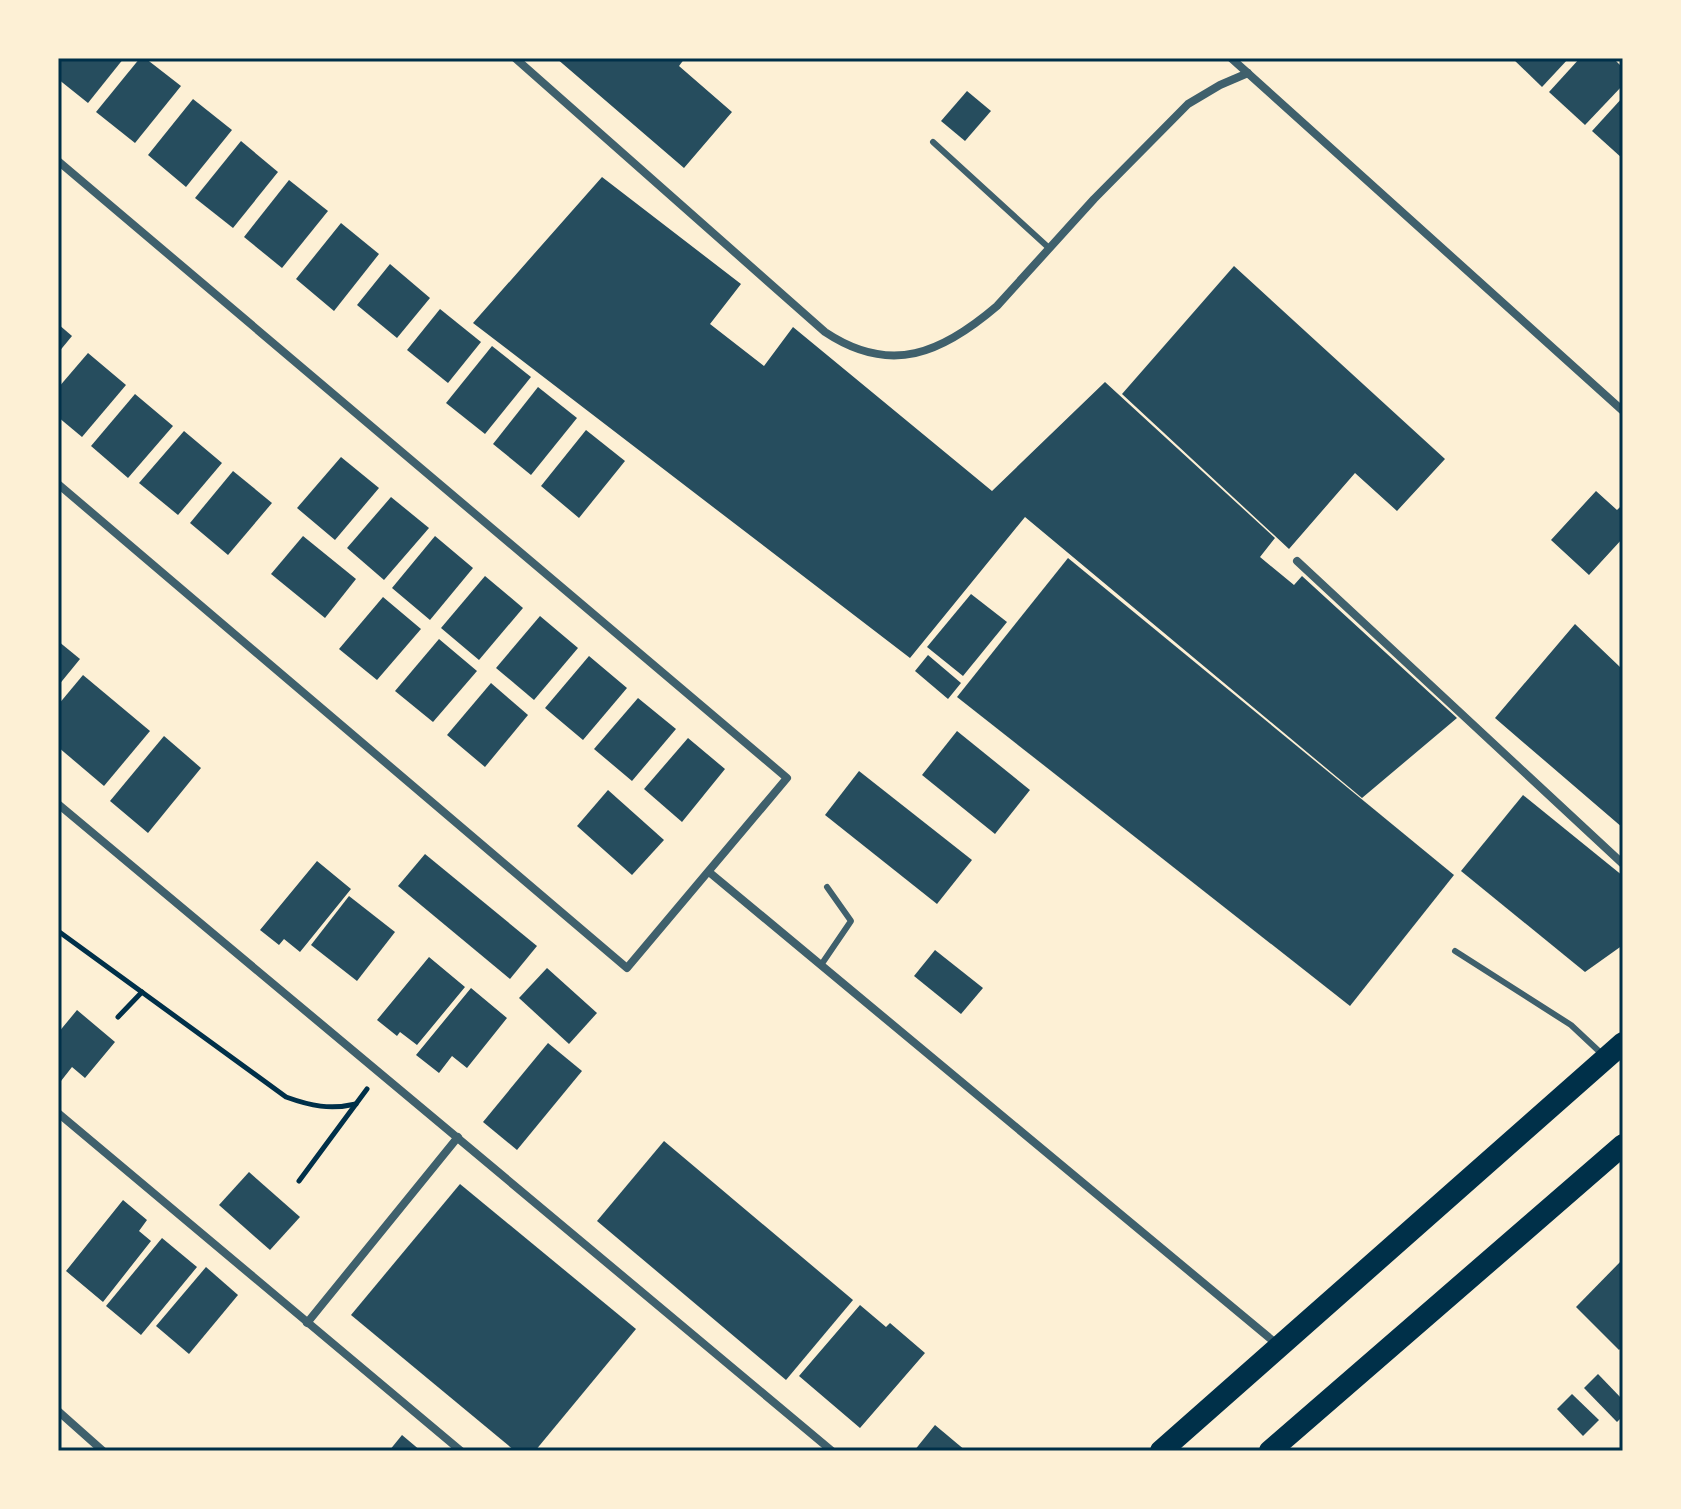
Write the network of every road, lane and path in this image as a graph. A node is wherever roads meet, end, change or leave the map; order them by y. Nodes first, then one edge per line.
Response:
1 (515, 58) edge
2 (1231, 58) edge
3 (1248, 73) junction
4 (933, 142) dead end
5 (58, 161) edge
6 (1049, 248) junction
7 (1623, 411) edge
8 (58, 484) edge
9 (1297, 561) dead end
10 (58, 804) edge
11 (1623, 864) edge
12 (709, 872) junction
13 (827, 887) dead end
14 (58, 931) edge
15 (1455, 951) dead end
16 (821, 965) junction
17 (142, 992) junction
18 (118, 1017) dead end
19 (1614, 1050) edge
20 (380, 1072) junction
21 (356, 1104) junction
22 (58, 1113) edge
23 (458, 1137) junction
24 (1623, 1145) edge
25 (299, 1181) dead end
26 (307, 1323) junction
27 (1279, 1346) junction
28 (58, 1411) edge
29 (103, 1451) edge
30 (461, 1451) edge
31 (832, 1451) edge
32 (1161, 1451) edge
33 (1270, 1451) edge

1 - 6 street
2 - 3 street
3 - 6 street
3 - 7 street
4 - 6 lane
5 - 12 street
8 - 12 street
9 - 11 street
10 - 20 street
12 - 16 street
13 - 16 lane
14 - 17 path
15 - 19 lane
16 - 27 street
17 - 18 path
17 - 21 path
19 - 27 highway
20 - 21 path
20 - 23 street
21 - 25 path
22 - 26 street
23 - 26 street
23 - 31 street
24 - 33 highway
26 - 30 street
27 - 32 highway
28 - 29 street

